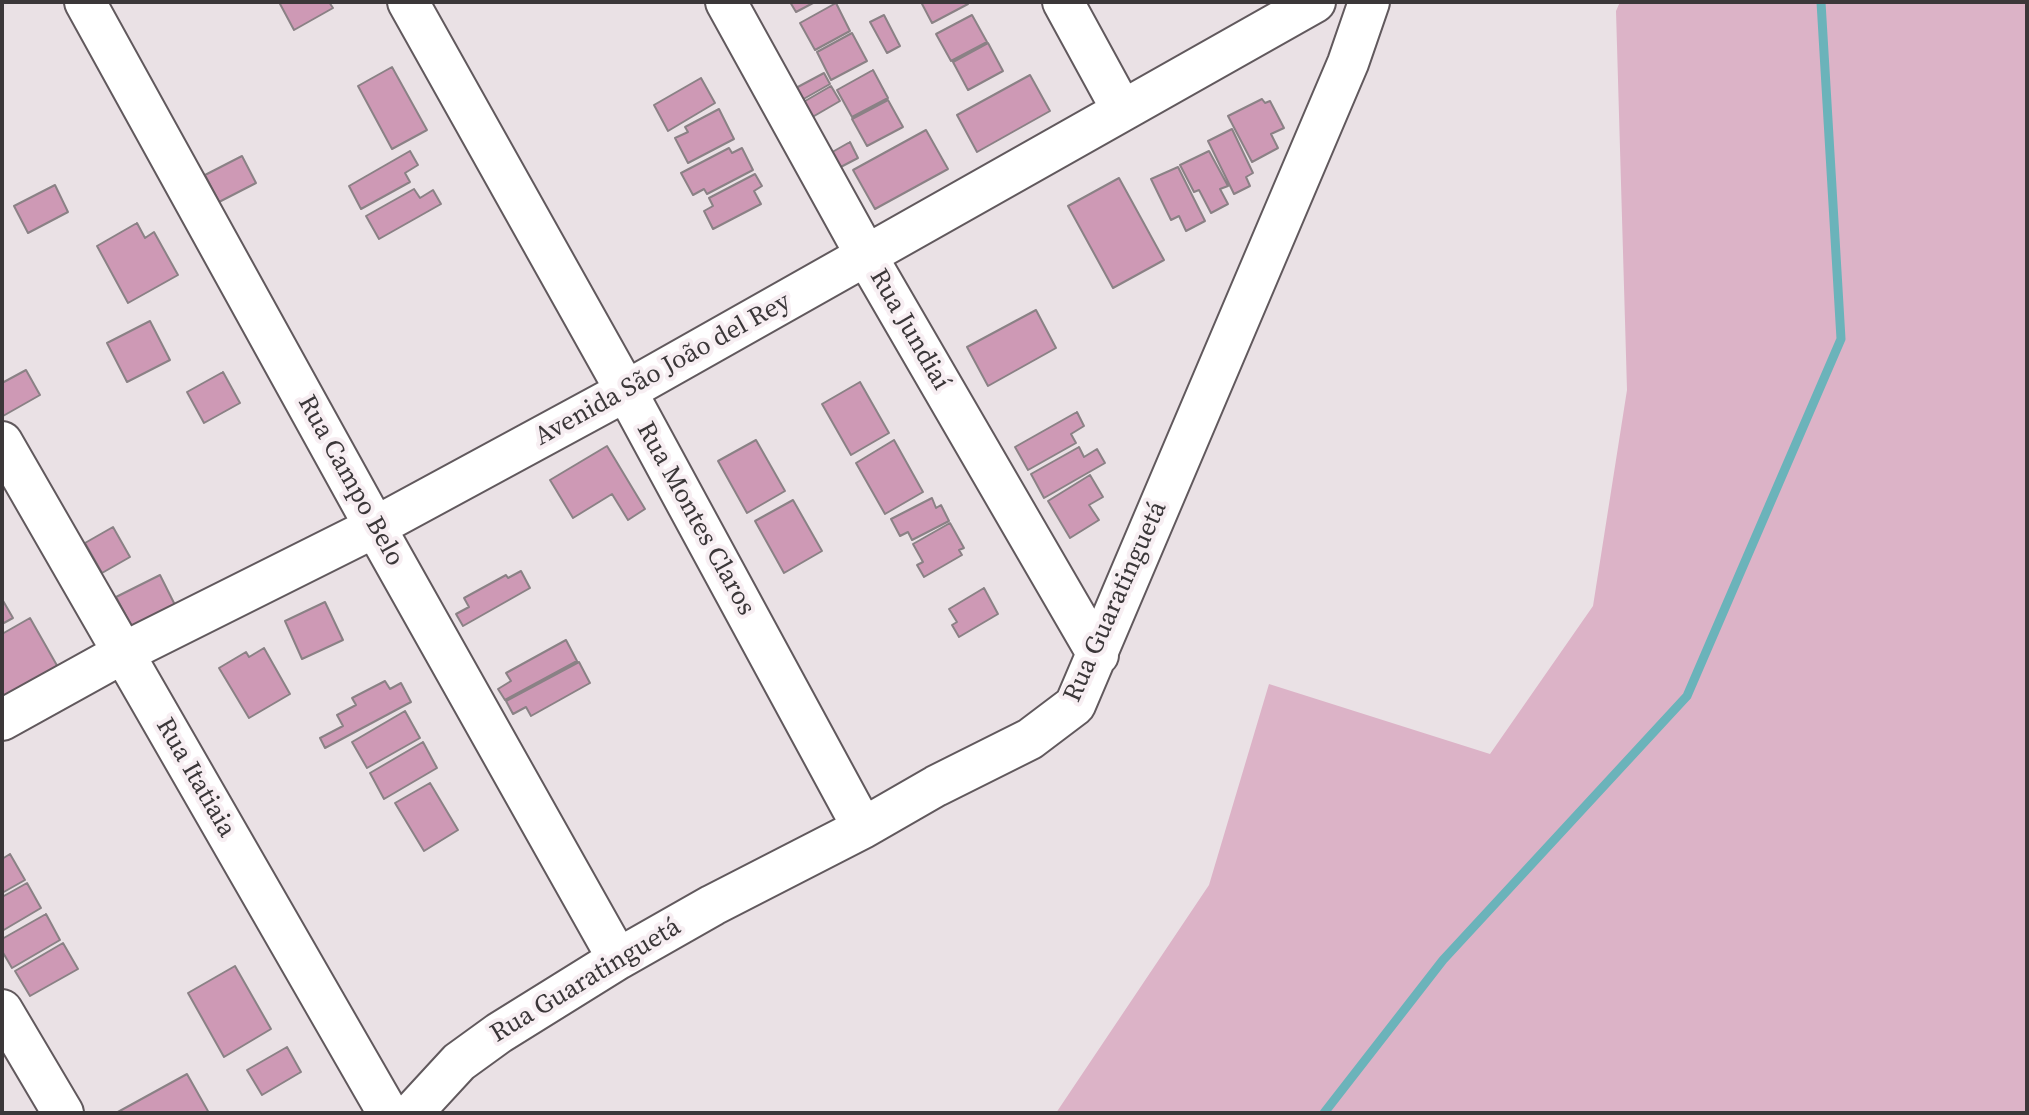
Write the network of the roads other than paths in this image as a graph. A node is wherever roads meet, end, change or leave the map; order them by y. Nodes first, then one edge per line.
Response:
1 (85, 2) edge
2 (408, 2) edge
3 (726, 2) edge
4 (1063, 2) edge
5 (1315, 2) edge
6 (1369, 2) edge
7 (1122, 110) junction
8 (867, 257) junction
9 (626, 391) junction
10 (2, 442) edge
11 (375, 527) junction
12 (123, 653) junction
13 (1098, 655) junction
14 (2, 720) edge
15 (863, 828) junction
16 (618, 959) junction
17 (2, 1010) edge
18 (63, 1113) edge
19 (388, 1113) edge
20 (412, 1113) edge

1 - 11 street, Rua Campo Belo
2 - 9 street, Rua Montes Claros
3 - 8 street, Rua Jundiaí
4 - 7 street
5 - 7 street, Avenida São João del Rey
6 - 13 street, Rua Guaratinguetá
7 - 8 street, Avenida São João del Rey
8 - 9 street, Avenida São João del Rey
8 - 13 street, Rua Jundiaí
9 - 11 street, Avenida São João del Rey
9 - 15 street, Rua Montes Claros
10 - 12 street, Rua Itatiaia
11 - 12 street, Avenida São João del Rey
11 - 16 street, Rua Campo Belo
12 - 14 street, Avenida São João del Rey
12 - 19 street, Rua Itatiaia
13 - 15 street, Rua Guaratinguetá
15 - 16 street, Rua Guaratinguetá
16 - 20 street, Rua Guaratinguetá
17 - 18 street

